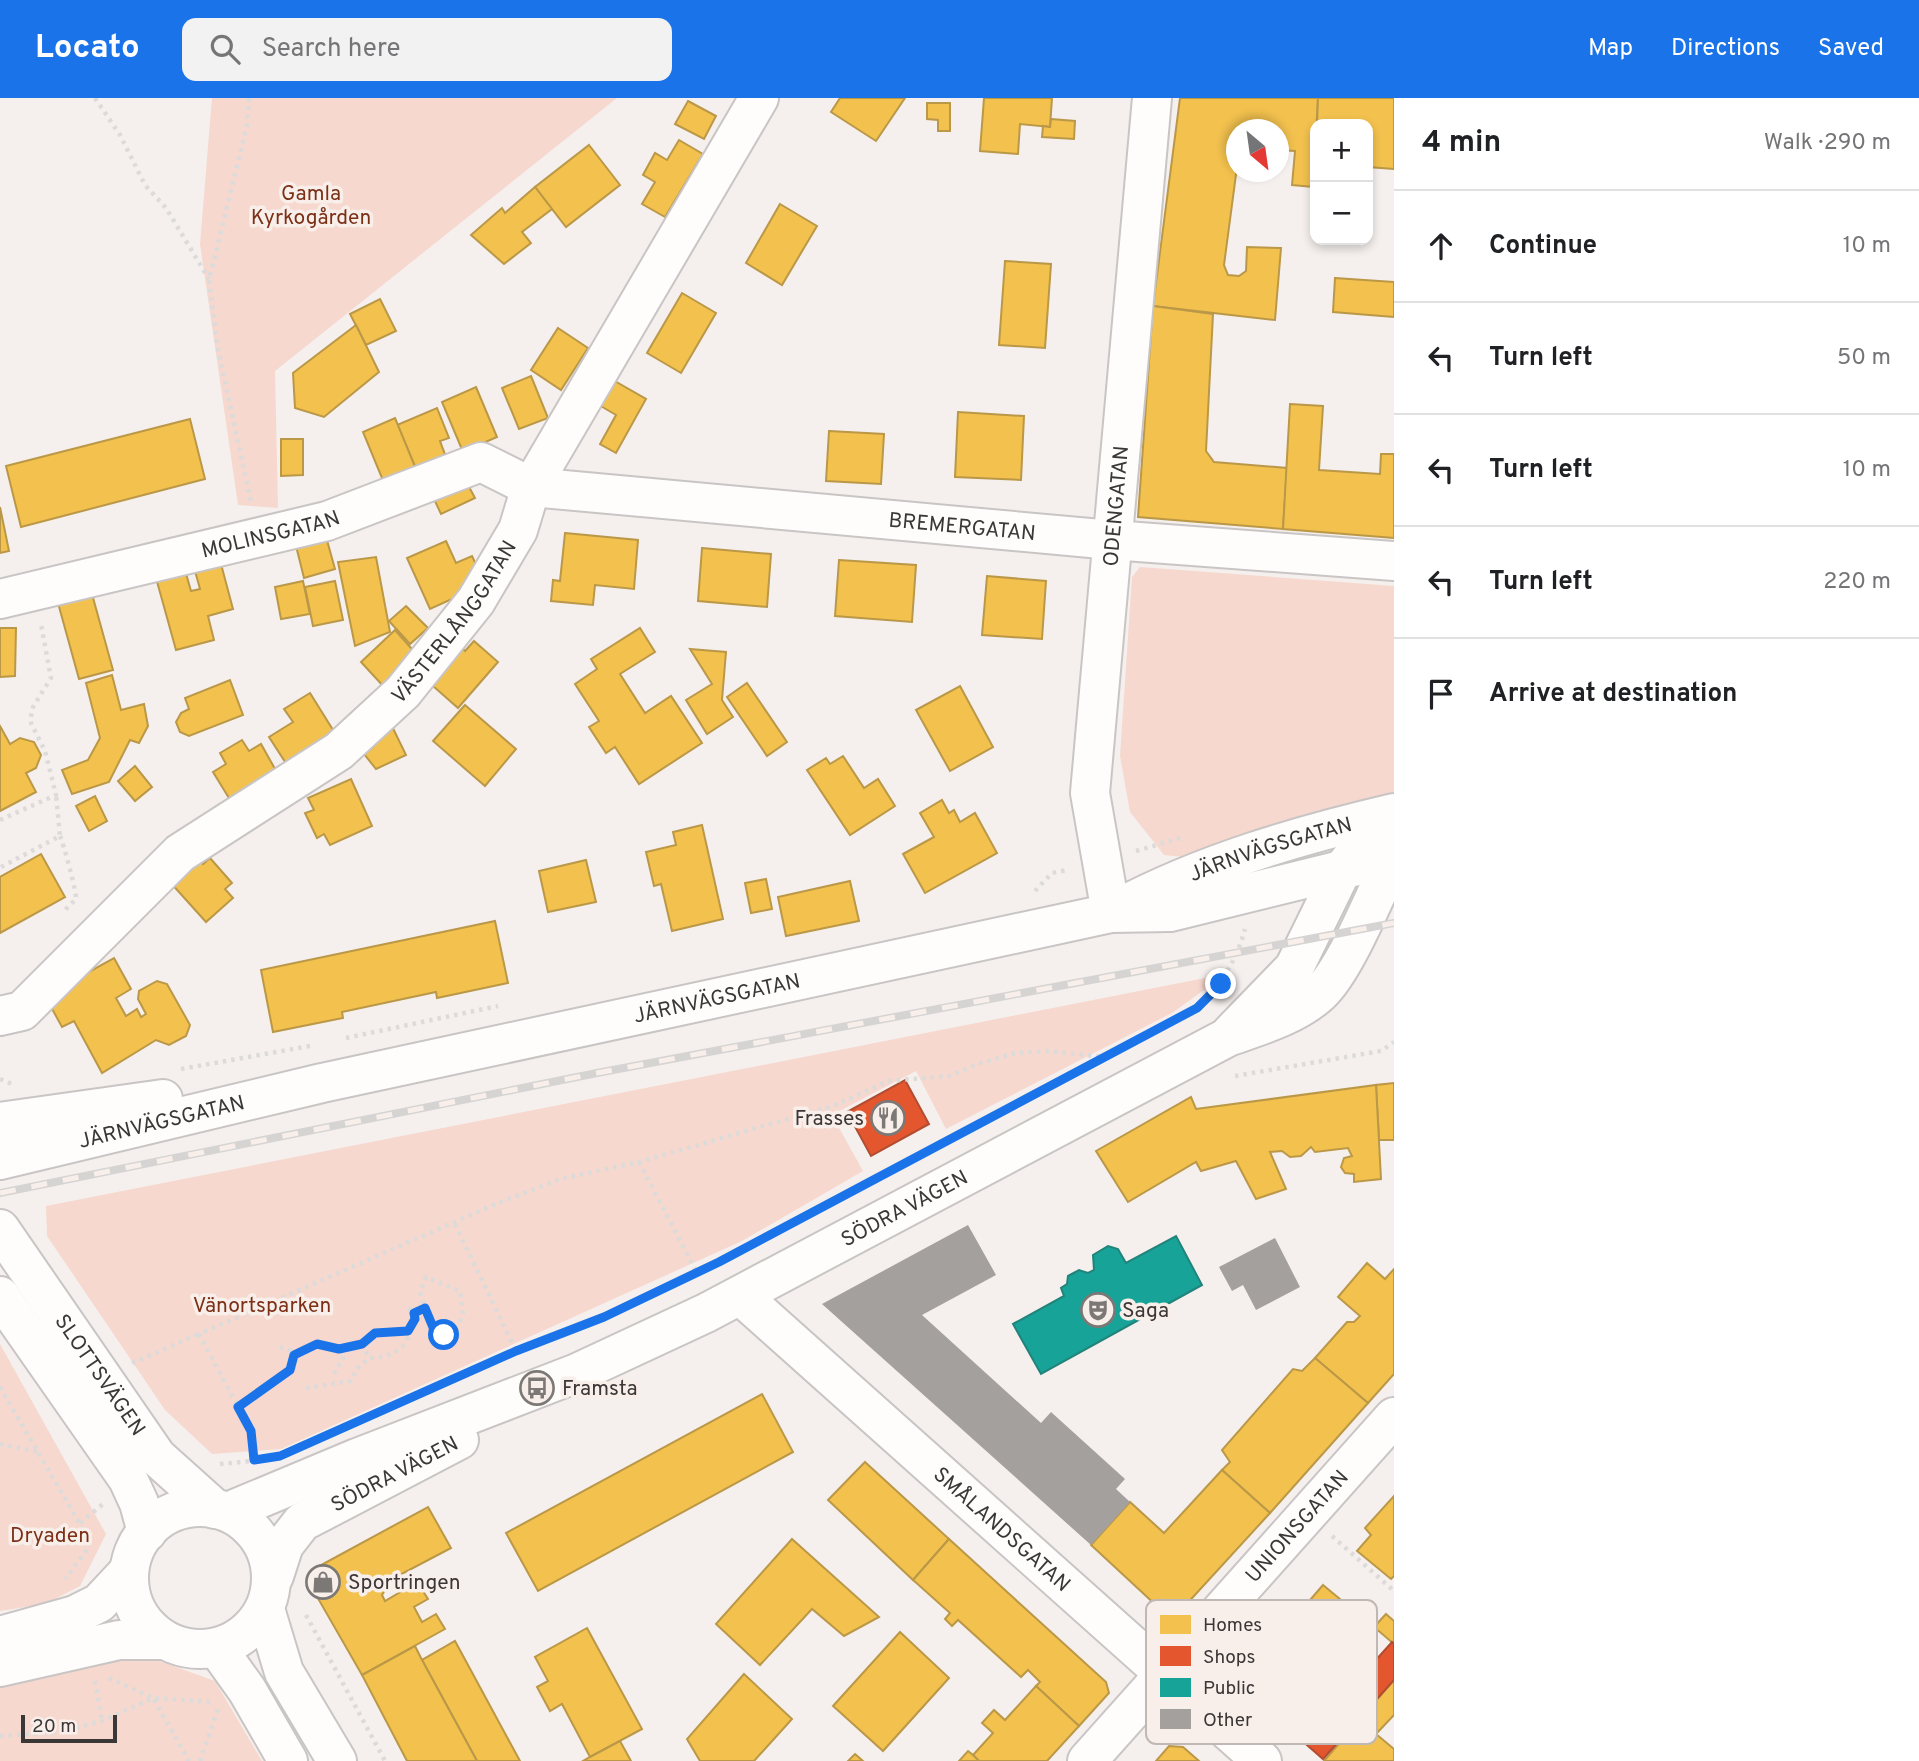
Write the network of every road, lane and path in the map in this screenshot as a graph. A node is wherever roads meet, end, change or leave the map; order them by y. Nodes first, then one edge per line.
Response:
1 (95, 98) edge
2 (248, 98) edge
3 (759, 98) edge
4 (1152, 98) edge
5 (209, 280) junction
6 (531, 487) junction
7 (258, 538) junction
8 (1112, 540) junction
9 (1394, 561) edge
10 (17, 595) edge
11 (56, 795) junction
12 (1394, 813) edge
13 (0, 820) edge
14 (1394, 826) edge
15 (60, 836) junction
16 (1394, 857) edge
17 (1394, 866) edge
18 (1, 867) edge
19 (1342, 870) junction
20 (64, 911) dead end
21 (1111, 913) junction
22 (1248, 918) dead end
23 (488, 1007) dead end
24 (0, 1017) edge
25 (1227, 1037) junction
26 (340, 1040) dead end
27 (1394, 1042) edge
28 (313, 1046) dead end
29 (1105, 1057) junction
30 (167, 1070) dead end
31 (1231, 1077) dead end
32 (0, 1079) edge
33 (23, 1083) dead end
34 (322, 1083) junction
35 (0, 1122) edge
36 (0, 1160) edge
37 (639, 1162) junction
38 (455, 1224) junction
39 (786, 1227) dead end
40 (0, 1229) edge
41 (730, 1256) dead end
42 (696, 1273) junction
43 (0, 1282) edge
44 (466, 1285) dead end
45 (460, 1291) junction
46 (0, 1296) edge
47 (741, 1296) junction
48 (404, 1304) dead end
49 (51, 1305) junction
50 (425, 1308) junction
51 (414, 1313) junction
52 (408, 1331) junction
53 (199, 1335) junction
54 (362, 1344) junction
55 (280, 1347) dead end
56 (341, 1348) junction
57 (516, 1351) junction
58 (294, 1355) junction
59 (369, 1358) junction
60 (123, 1367) dead end
61 (577, 1373) junction
62 (334, 1374) dead end
63 (0, 1387) edge
64 (306, 1388) dead end
65 (429, 1390) dead end
66 (238, 1407) junction
67 (1394, 1417) edge
68 (0, 1444) edge
69 (38, 1453) junction
70 (262, 1459) dead end
71 (211, 1460) dead end
72 (254, 1460) junction
73 (106, 1502) dead end
74 (223, 1510) junction
75 (1308, 1514) junction
76 (80, 1524) junction
77 (147, 1532) junction
78 (128, 1572) junction
79 (63, 1581) dead end
80 (1394, 1591) edge
81 (280, 1596) junction
82 (1232, 1600) edge
83 (0, 1636) edge
84 (163, 1640) junction
85 (216, 1648) junction
86 (1146, 1655) edge
87 (0, 1667) edge
88 (94, 1672) dead end
89 (105, 1677) dead end
90 (1146, 1697) edge
91 (153, 1698) junction
92 (102, 1721) junction
93 (0, 1736) edge
94 (1243, 1744) edge
95 (188, 1761) edge
96 (200, 1761) edge
97 (288, 1761) edge
98 (337, 1761) edge
99 (385, 1761) edge
100 (1087, 1761) edge
101 (1262, 1761) edge

1 - 5 path
2 - 5 path
3 - 6 street, VÄSTERLÅNGGATAN
4 - 8 street, ODENGATAN
5 - 7 path
6 - 7 street, MOLINSGATAN
6 - 8 street, BREMERGATAN
6 - 24 street, VÄSTERLÅNGGATAN
7 - 10 street, MOLINSGATAN
8 - 9 street, BREMERGATAN
8 - 21 street, ODENGATAN
10 - 11 path
11 - 13 path
11 - 15 path
12 - 21 street, JÄRNVÄGSGATAN
14 - 19 street, SÖDRA VÄGEN
15 - 18 path
15 - 20 path
16 - 19 street, JÄRNVÄGSGATAN
17 - 25 street, SÖDRA VÄGEN
19 - 21 street, JÄRNVÄGSGATAN
19 - 25 street, SÖDRA VÄGEN
21 - 34 street, JÄRNVÄGSGATAN
22 - 29 path
23 - 26 path
25 - 47 street, SÖDRA VÄGEN
27 - 31 path
28 - 30 path
29 - 37 path
29 - 39 path
32 - 33 path
34 - 35 street, JÄRNVÄGSGATAN
34 - 36 street, JÄRNVÄGSGATAN
37 - 38 path
37 - 42 path
38 - 53 path
38 - 57 path
40 - 49 street, SLOTTSVÄGEN
41 - 42 path
42 - 57 path
43 - 49 street
44 - 45 path
45 - 50 path
45 - 50 path
46 - 77 street, SLOTTSVÄGEN
47 - 61 street, SÖDRA VÄGEN
47 - 86 street, SMÅLANDSGATAN
48 - 51 path
49 - 74 street, SLOTTSVÄGEN
50 - 51 path
51 - 52 path
52 - 54 path
52 - 59 path
53 - 60 path
53 - 66 path
54 - 56 path
54 - 59 path
55 - 58 path
56 - 58 path
56 - 62 path
57 - 65 path
58 - 66 path
59 - 64 path
61 - 74 street, SÖDRA VÄGEN
61 - 81 street, SÖDRA VÄGEN
63 - 69 path
66 - 72 path
67 - 75 street, UNIONSGATAN
68 - 69 path
69 - 76 path
70 - 72 path
71 - 72 path
73 - 76 path
74 - 77 street
74 - 81 street
75 - 80 path
75 - 82 street, UNIONSGATAN
76 - 79 path
77 - 78 street
78 - 83 street
78 - 84 street
81 - 85 street
81 - 98 street
81 - 99 path
84 - 85 street
84 - 87 street
85 - 97 street
88 - 92 path
89 - 91 path
90 - 100 street, UNIONSGATAN
91 - 92 path
91 - 95 path
91 - 96 path
92 - 93 path
94 - 101 street, SMÅLANDSGATAN

